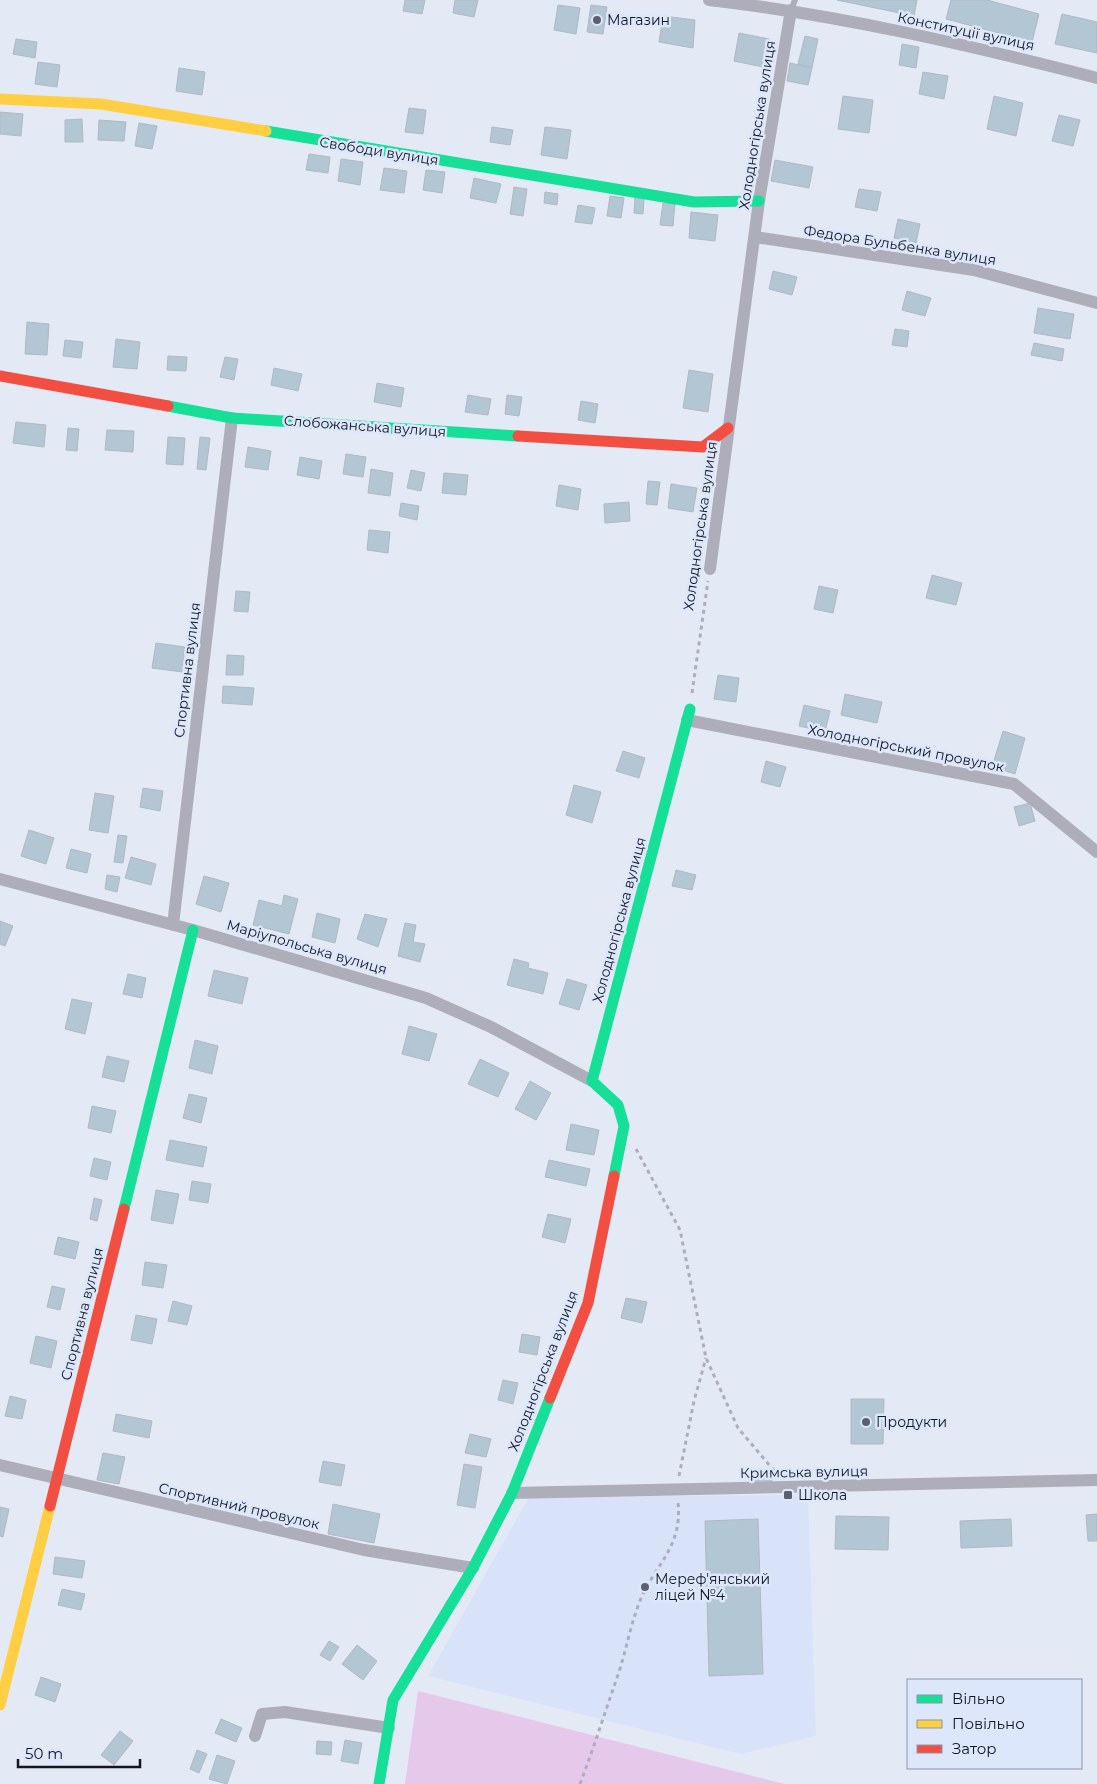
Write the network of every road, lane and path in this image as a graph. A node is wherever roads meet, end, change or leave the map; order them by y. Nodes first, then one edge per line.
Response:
1 (709, 0) edge
2 (793, 5) edge
3 (1097, 78) edge
4 (0, 98) edge
5 (759, 201) junction
6 (756, 238) junction
7 (1097, 304) edge
8 (0, 376) edge
9 (232, 418) junction
10 (728, 428) junction
11 (710, 569) joint
12 (688, 714) junction
13 (1097, 852) edge
14 (0, 878) edge
15 (173, 924) junction
16 (193, 930) junction
17 (592, 1082) junction
18 (624, 1126) junction
19 (706, 1358) junction
20 (0, 1465) edge
21 (56, 1479) junction
22 (1097, 1480) edge
23 (787, 1487) junction
24 (677, 1490) junction
25 (512, 1493) junction
26 (473, 1568) junction
27 (0, 1705) edge
28 (388, 1728) junction
29 (255, 1736) dead end
30 (379, 1784) edge
31 (580, 1784) edge

1 - 2 street, Конституції вулиця
2 - 3 street, Конституції вулиця
2 - 5 street, Холодногірська вулиця
4 - 5 street, Свободи вулиця
5 - 6 street, Холодногірська вулиця
6 - 7 street, Федора Бульбенка вулиця
6 - 10 street, Холодногірська вулиця
8 - 9 street, Слобожанська вулиця
9 - 10 street, Слобожанська вулиця
9 - 15 street, Спортивна вулиця
10 - 11 street, Холодногірська вулиця
11 - 12 path, Холодногірська вулиця
12 - 13 street, Холодногірський провулок
12 - 17 street, Холодногірська вулиця
14 - 15 street, Маріупольська вулиця
15 - 16 street, Маріупольська вулиця
16 - 17 street, Маріупольська вулиця
16 - 21 street, Спортивна вулиця
17 - 18 street
18 - 19 path
18 - 25 street, Холодногірська вулиця
19 - 23 path
19 - 24 path
20 - 21 street, Спортивний провулок
21 - 26 street, Спортивний провулок
21 - 27 street, Спортивна вулиця
22 - 23 street, Кримська вулиця
23 - 24 street, Кримська вулиця
24 - 25 street, Кримська вулиця
24 - 31 path
25 - 26 street, Холодногірська вулиця
26 - 28 street, Холодногірська вулиця
28 - 29 street
28 - 30 street, Холодногірська вулиця

